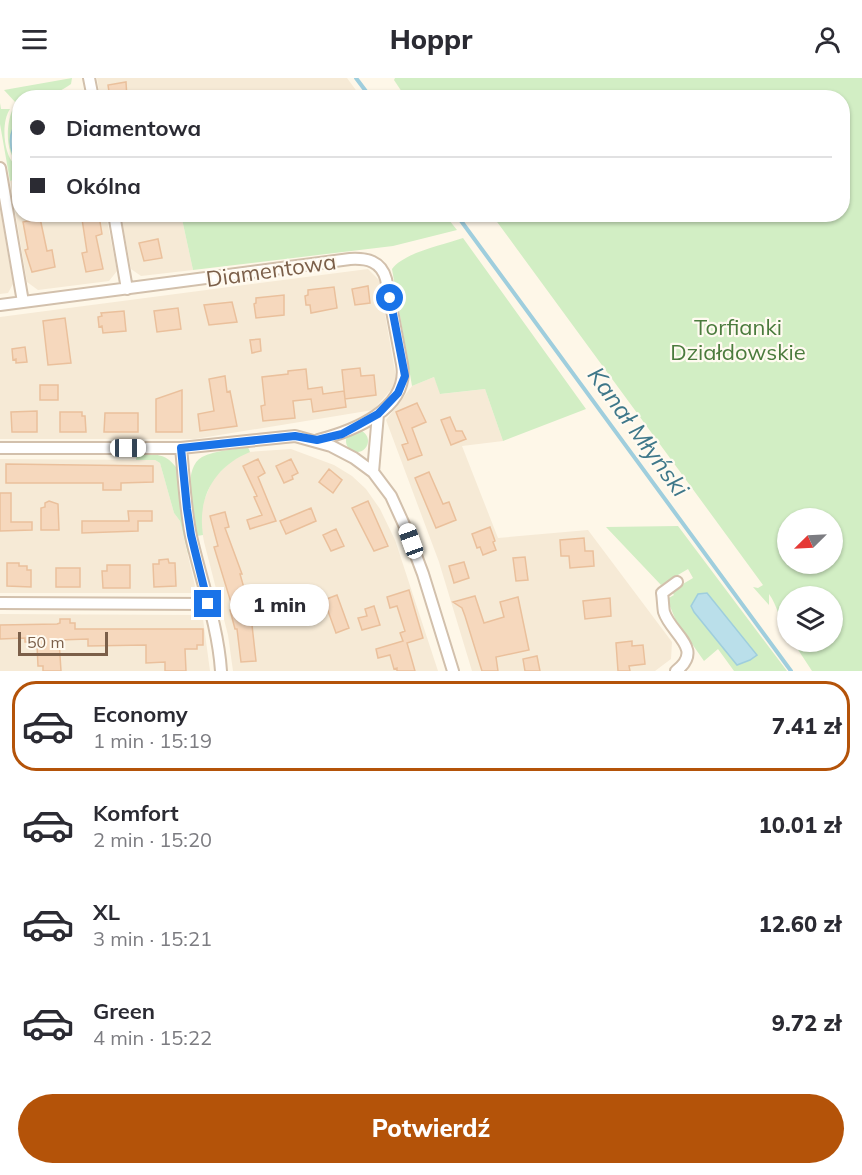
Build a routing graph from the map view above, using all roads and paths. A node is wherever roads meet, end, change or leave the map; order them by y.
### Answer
1 (0, 168) edge
2 (115, 222) edge
3 (127, 289) junction
4 (23, 302) junction
5 (0, 305) edge
6 (378, 414) junction
7 (359, 425) junction
8 (342, 434) junction
9 (376, 437) junction
10 (317, 440) junction
11 (0, 448) edge
12 (181, 448) junction
13 (343, 452) junction
14 (375, 453) junction
15 (354, 458) junction
16 (373, 472) junction
17 (677, 582) dead end
18 (0, 603) edge
19 (208, 604) junction
20 (221, 671) edge
21 (453, 671) edge
22 (676, 671) edge

1 - 4 street
2 - 3 street
3 - 4 street, Diamentowa
3 - 6 street, Diamentowa
4 - 5 street, Diamentowa
6 - 7 street, Diamentowa
6 - 9 street
7 - 8 street, Diamentowa
7 - 9 street
8 - 10 street, Diamentowa
8 - 13 street
9 - 14 street
10 - 12 street
10 - 13 street
11 - 12 street
12 - 19 street
13 - 15 street
14 - 15 street
14 - 16 street
15 - 16 street
16 - 21 street
17 - 22 street
18 - 19 street
19 - 20 street

